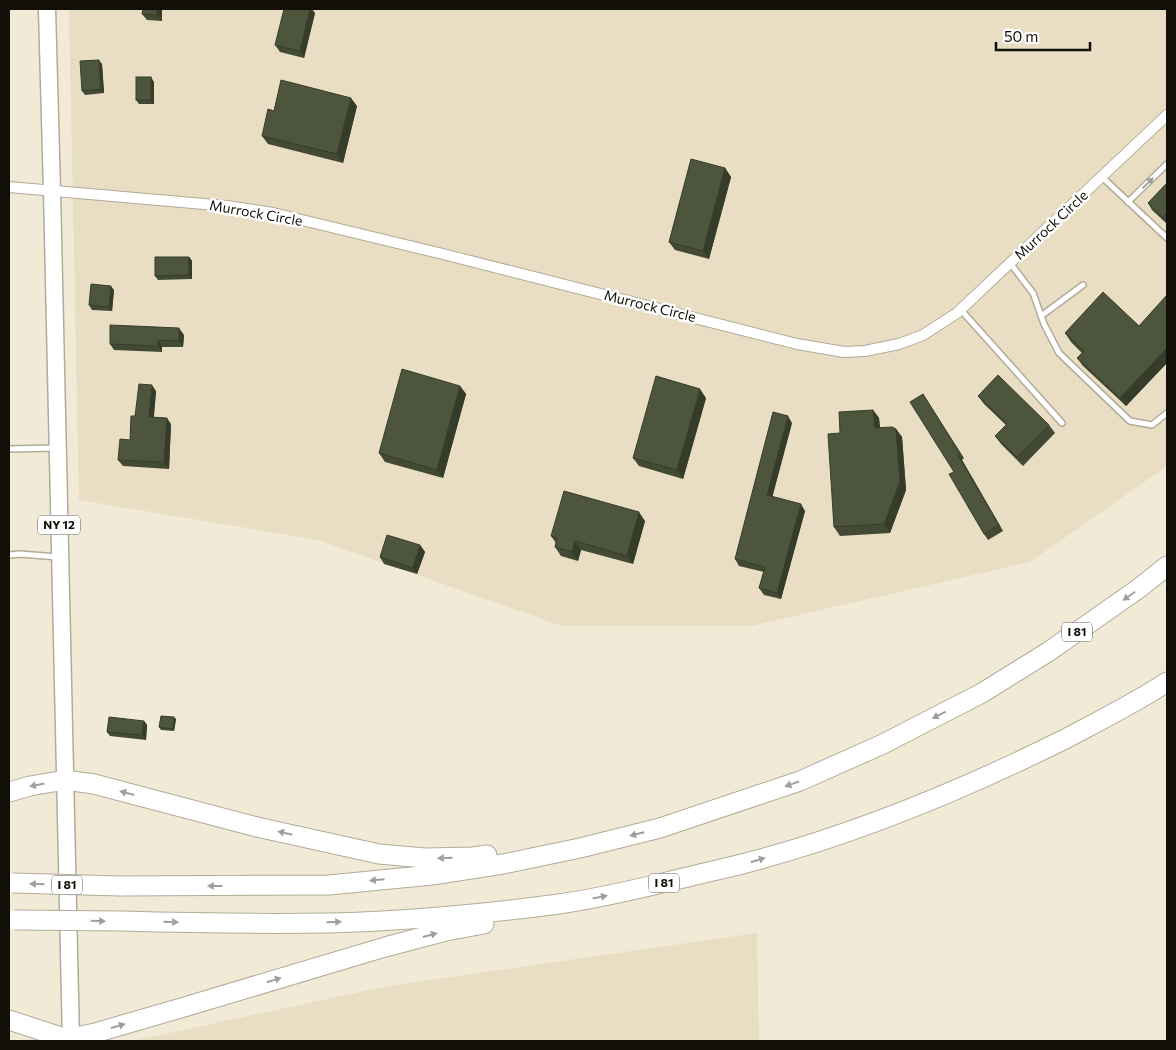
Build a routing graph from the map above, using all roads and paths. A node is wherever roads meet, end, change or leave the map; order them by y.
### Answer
1 (47, 9) edge
2 (1167, 116) edge
3 (1167, 164) edge
4 (1102, 177) junction
5 (9, 187) edge
6 (52, 192) junction
7 (1128, 202) junction
8 (1167, 238) edge
9 (1010, 263) junction
10 (1083, 285) dead end
11 (961, 310) junction
12 (1041, 316) junction
13 (1167, 413) edge
14 (1062, 424) dead end
15 (9, 448) edge
16 (58, 448) junction
17 (9, 555) edge
18 (60, 557) junction
19 (1167, 566) edge
20 (1167, 682) edge
21 (65, 780) junction
22 (9, 792) edge
23 (580, 848) junction
24 (11, 883) edge
25 (562, 904) junction
26 (12, 920) edge
27 (9, 1020) edge
28 (71, 1040) edge

1 - 6 main road, NY 12
2 - 4 street, Murrock Circle
7 -> 3 lane
4 - 7 lane
4 - 9 street, Murrock Circle
5 - 6 street, Murrock Circle
6 - 11 street, Murrock Circle
6 - 16 main road, NY 12
7 - 8 lane
9 - 11 street, Murrock Circle
9 - 12 lane
10 - 12 lane
11 - 14 lane
12 - 13 lane
15 - 16 lane
16 - 18 main road, NY 12
17 - 18 lane
18 - 21 main road, NY 12
19 -> 23 highway, I 81
25 -> 20 highway, I 81
21 -> 22 highway
23 -> 21 highway
21 - 28 main road, NY 12
23 -> 24 highway, I 81, bridge
26 -> 25 highway, I 81, bridge
28 -> 25 highway
27 - 28 highway

